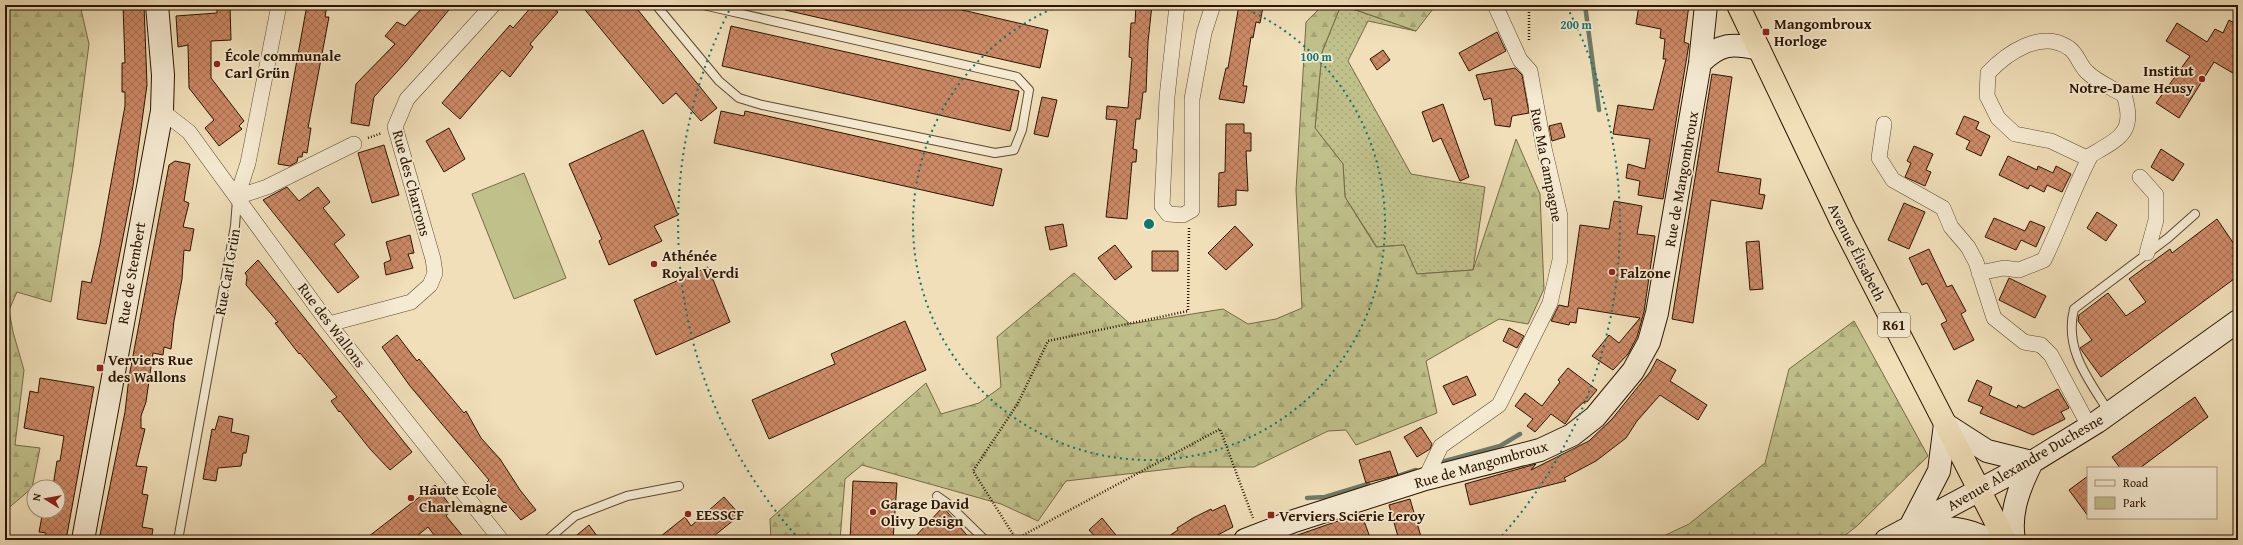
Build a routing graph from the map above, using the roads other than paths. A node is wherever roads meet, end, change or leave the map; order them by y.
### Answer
1 (157, 5) edge
2 (279, 5) edge
3 (493, 5) edge
4 (656, 5) edge
5 (703, 5) edge
6 (1177, 5) edge
7 (1213, 5) edge
8 (1495, 5) edge
9 (1706, 5) edge
10 (1738, 5) edge
11 (1759, 49) junction
12 (1700, 63) junction
13 (1167, 97) junction
14 (1192, 99) junction
15 (162, 111) junction
16 (1884, 124) dead end
17 (354, 144) road end
18 (2089, 159) junction
19 (2140, 177) dead end
20 (237, 197) junction
21 (2195, 214) dead end
22 (2147, 253) junction
23 (1979, 273) junction
24 (2238, 321) edge
25 (329, 324) junction
26 (2099, 421) junction
27 (1945, 424) junction
28 (2032, 462) junction
29 (1425, 479) junction
30 (679, 486) dead end
31 (1979, 490) junction
32 (936, 496) dead end
33 (1910, 527) junction
34 (1252, 537) edge
35 (83, 540) edge
36 (178, 540) edge
37 (501, 540) edge
38 (547, 540) edge
39 (985, 540) edge
40 (1886, 540) edge
41 (1989, 540) edge
42 (2004, 540) edge
43 (2014, 540) edge

1 - 15 street, Rue de Stembert
2 - 20 street, Rue Carl Grün
3 - 25 street, Rue des Charrons
4 - 5 lane
6 - 13 street
7 - 14 street
8 - 29 street, Rue Ma Campagne
9 - 12 street, Rue de Mangombroux
10 - 11 highway, Avenue Élisabeth / R61
11 - 12 street
11 - 27 highway, Avenue Élisabeth / R61
12 - 29 street, Rue de Mangombroux
13 - 14 street
13 - 14 street
15 - 20 street, Rue des Wallons
15 - 35 street, Rue de Stembert
16 - 23 street
17 - 20 street
18 - 18 street
18 - 23 street
19 - 22 street
20 - 25 street, Rue des Wallons
20 - 36 lane, Rue Carl Grün
21 - 22 lane
22 - 26 lane
23 - 26 street
24 - 26 street, Avenue Alexandre Duchesne
25 - 37 street, Rue des Wallons
26 - 28 street, Avenue Alexandre Duchesne
27 - 28 street
27 - 31 highway, Avenue Élisabeth / R61
27 - 33 street
28 - 31 street, Avenue Alexandre Duchesne
28 - 43 street
29 - 34 street, Rue de Mangombroux
30 - 38 lane
31 - 33 street, Avenue Alexandre Duchesne
31 - 42 highway, Avenue Élisabeth / R61
32 - 39 lane
33 - 40 street, Avenue Alexandre Duchesne
33 - 41 street

